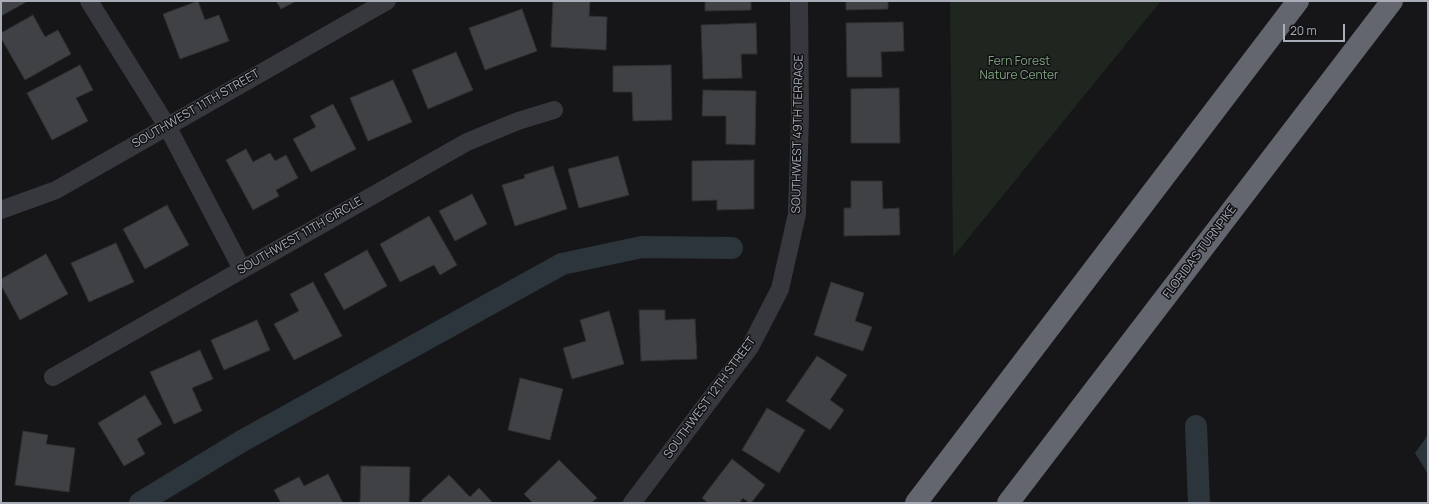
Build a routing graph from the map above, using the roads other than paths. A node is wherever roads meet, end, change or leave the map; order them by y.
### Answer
1 (89, 1) edge
2 (387, 1) edge
3 (798, 1) edge
4 (1298, 1) edge
5 (1392, 1) edge
6 (361, 8) edge
7 (554, 110) dead end
8 (167, 126) junction
9 (1, 210) edge
10 (242, 269) junction
11 (780, 289) joint
12 (53, 377) dead end
13 (632, 503) edge
14 (916, 503) edge
15 (1008, 503) edge

1 - 8 street
2 - 6 street, SOUTHWEST 11TH STREET
3 - 11 street, SOUTHWEST 49TH TERRACE
4 - 14 highway
5 - 15 highway, FLORIDA'S TURNPIKE
6 - 8 street, SOUTHWEST 11TH STREET
7 - 10 street, SOUTHWEST 11TH CIRCLE
8 - 9 street, SOUTHWEST 11TH STREET
8 - 10 street
10 - 12 street, SOUTHWEST 11TH CIRCLE
11 - 13 street, SOUTHWEST 12TH STREET

